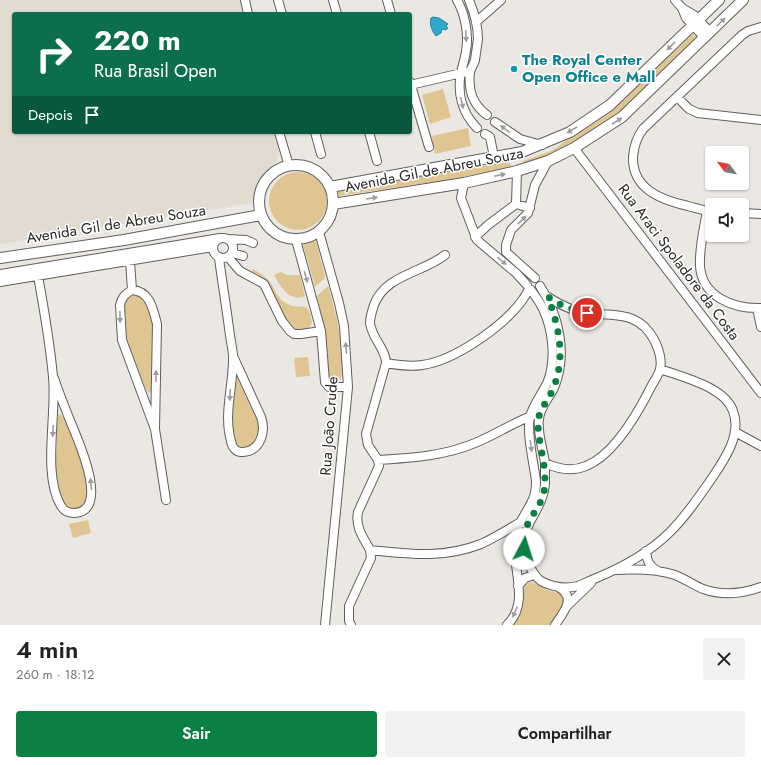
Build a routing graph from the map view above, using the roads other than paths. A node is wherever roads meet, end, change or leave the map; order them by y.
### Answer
1 (245, 0) edge
2 (278, 0) edge
3 (333, 0) edge
4 (387, 0) edge
5 (457, 0) edge
6 (469, 0) edge
7 (501, 0) edge
8 (675, 0) edge
9 (719, 0) edge
10 (743, 0) edge
11 (248, 12) edge
12 (281, 12) edge
13 (336, 12) edge
14 (390, 12) edge
15 (476, 22) junction
16 (696, 23) junction
17 (761, 27) edge
18 (708, 35) junction
19 (470, 71) junction
20 (461, 73) junction
21 (412, 84) edge
22 (412, 91) edge
23 (677, 97) junction
24 (487, 115) dead end
25 (761, 120) edge
26 (495, 122) dead end
27 (477, 128) dead end
28 (280, 134) edge
29 (316, 134) edge
30 (370, 134) edge
31 (485, 134) dead end
32 (542, 145) junction
33 (429, 147) dead end
34 (574, 148) junction
35 (321, 154) dead end
36 (494, 157) junction
37 (548, 161) junction
38 (377, 162) dead end
39 (288, 166) junction
40 (517, 171) junction
41 (464, 182) junction
42 (330, 188) junction
43 (333, 204) junction
44 (516, 204) junction
45 (530, 208) junction
46 (705, 210) edge
47 (749, 213) edge
48 (761, 214) edge
49 (261, 215) junction
50 (319, 232) junction
51 (705, 232) edge
52 (475, 238) junction
53 (224, 239) junction
54 (296, 240) junction
55 (253, 243) dead end
56 (213, 247) junction
57 (230, 255) junction
58 (445, 255) dead end
59 (243, 256) dead end
60 (0, 258) edge
61 (219, 258) junction
62 (130, 261) junction
63 (0, 274) edge
64 (38, 276) junction
65 (534, 278) junction
66 (0, 282) edge
67 (540, 286) junction
68 (529, 288) junction
69 (132, 290) junction
70 (548, 297) junction
71 (759, 308) edge
72 (761, 327) edge
73 (321, 330) junction
74 (386, 363) junction
75 (660, 369) junction
76 (236, 372) junction
77 (54, 378) junction
78 (348, 387) junction
79 (156, 393) junction
80 (761, 393) edge
81 (142, 394) junction
82 (66, 412) junction
83 (540, 414) junction
84 (53, 415) junction
85 (530, 417) junction
86 (155, 429) junction
87 (735, 432) junction
88 (761, 446) edge
89 (378, 460) junction
90 (545, 463) junction
91 (166, 500) dead end
92 (529, 523) junction
93 (519, 524) junction
94 (370, 550) junction
95 (646, 551) junction
96 (616, 570) junction
97 (661, 572) junction
98 (534, 575) junction
99 (594, 579) junction
100 (518, 586) junction
101 (558, 587) junction
102 (761, 587) edge
103 (567, 606) junction
104 (325, 625) edge
105 (351, 625) edge
106 (506, 625) edge
107 (555, 625) edge

1 - 11 street
2 - 12 street
3 - 13 street
4 - 14 street
5 -> 20 street
6 - 15 street
7 - 15 street
8 - 16 street
9 - 16 street, Avenida Gil de Abreu Souza
18 -> 10 street, Avenida Gil de Abreu Souza
15 - 19 street
16 - 18 street
16 -> 32 street, Avenida Gil de Abreu Souza
17 - 23 street
34 -> 18 street, Avenida Gil de Abreu Souza
19 - 20 street
19 - 24 street
20 - 21 street
20 -> 27 street
22 - 33 street
23 - 25 street
23 - 46 street
32 -> 26 street
28 - 39 street
29 - 35 street
30 - 38 street
31 - 36 street
32 - 36 street, Avenida Gil de Abreu Souza
32 - 40 street
34 - 37 street, Avenida Gil de Abreu Souza
34 - 80 street, Rua Araci Spoladore da Costa
36 - 42 street, Avenida Gil de Abreu Souza
37 - 40 street, Avenida Gil de Abreu Souza
37 - 45 street
39 - 42 street
39 - 49 street
41 -> 40 street, Avenida Gil de Abreu Souza
40 - 44 street
43 -> 41 street, Avenida Gil de Abreu Souza
41 - 52 street
42 - 43 street
43 - 50 street
44 - 45 street
44 - 52 street
65 -> 45 street
47 - 48 street
49 - 54 street
49 - 60 street, Avenida Gil de Abreu Souza
50 - 54 street
78 -> 50 street, Rua João Crude
51 - 71 street
52 -> 68 street
53 - 55 street
53 - 56 street
53 - 57 street
53 - 63 street
54 -> 73 street
56 - 61 street
56 - 62 street
57 - 59 street
57 - 61 street
57 - 73 street
58 - 74 street
61 - 76 street
62 - 64 street
62 - 69 street
64 - 66 street
64 - 77 street
65 - 67 street
65 - 68 street
67 - 68 street
67 - 70 street
68 - 70 street
68 - 74 street
68 - 85 street
79 -> 69 street
69 -> 81 street
70 - 75 street
70 - 83 street
71 - 72 street
73 - 78 street
74 - 89 street
75 - 87 street
75 - 90 street
76 -> 76 street
77 - 82 street
77 - 84 street
78 - 104 street, Rua João Crude
79 - 81 street
79 - 86 street
81 - 86 street
82 - 84 street
84 -> 82 street
83 - 85 street
83 - 90 street
85 - 89 street
85 -> 93 street
86 - 91 street
87 - 88 street
87 - 95 street
89 - 94 street
90 - 92 street
92 - 93 street
92 - 98 street
93 - 94 street
93 - 100 street
94 - 105 street
95 - 96 street
95 - 97 street
96 - 97 street
96 - 99 street
97 - 102 street
98 - 100 street
98 - 101 street
99 - 101 street
99 - 103 street
100 -> 106 street
101 - 103 street
103 - 107 street

